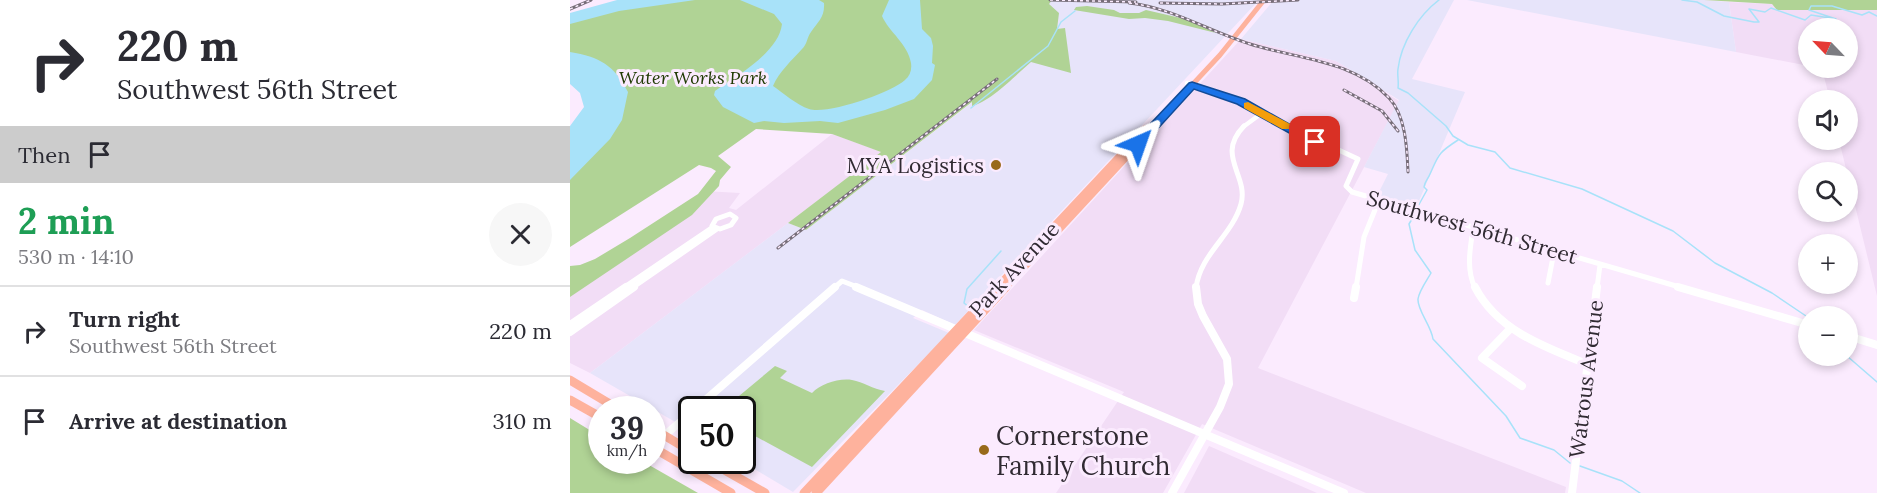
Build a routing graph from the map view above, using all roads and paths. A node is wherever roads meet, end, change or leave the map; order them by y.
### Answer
1 (1264, 0) edge
2 (1190, 84) junction
3 (1262, 113) junction
4 (1379, 200) junction
5 (1473, 229) junction
6 (1554, 252) junction
7 (1600, 265) junction
8 (1548, 283) dead end
9 (1354, 298) dead end
10 (1798, 322) edge
11 (570, 325) edge
12 (1510, 329) junction
13 (570, 332) edge
14 (960, 332) junction
15 (1858, 339) edge
16 (1877, 345) edge
17 (1587, 364) junction
18 (570, 380) edge
19 (1522, 386) dead end
20 (597, 396) edge
21 (710, 396) edge
22 (570, 400) edge
23 (588, 410) edge
24 (678, 424) edge
25 (1204, 434) junction
26 (666, 435) edge
27 (666, 454) edge
28 (732, 474) edge
29 (731, 493) edge
30 (765, 493) edge
31 (804, 493) edge
32 (816, 493) edge
33 (1172, 493) edge
34 (1344, 493) edge
35 (1572, 493) edge

1 - 2 main road, Park Avenue
2 - 3 street, Southwest 56th Street
2 - 14 main road, Park Avenue
3 - 4 street, Southwest 56th Street
3 - 25 street
4 - 5 street, Southwest 56th Street
4 - 9 street
5 - 6 street, Southwest 56th Street
5 - 12 street
6 - 7 street, Southwest 56th Street
6 - 8 street
7 - 10 street, Southwest 56th Street
7 - 17 street, Watrous Avenue
11 - 13 street
12 - 17 street
12 - 19 street
14 - 21 street
14 - 25 street
14 - 31 main road, Park Avenue
14 - 32 main road, Park Avenue
15 - 16 street
17 - 35 street, Watrous Avenue
18 - 20 main road
22 - 23 main road
24 - 26 street
25 - 33 street
25 - 34 street
27 - 29 main road
28 - 30 main road

